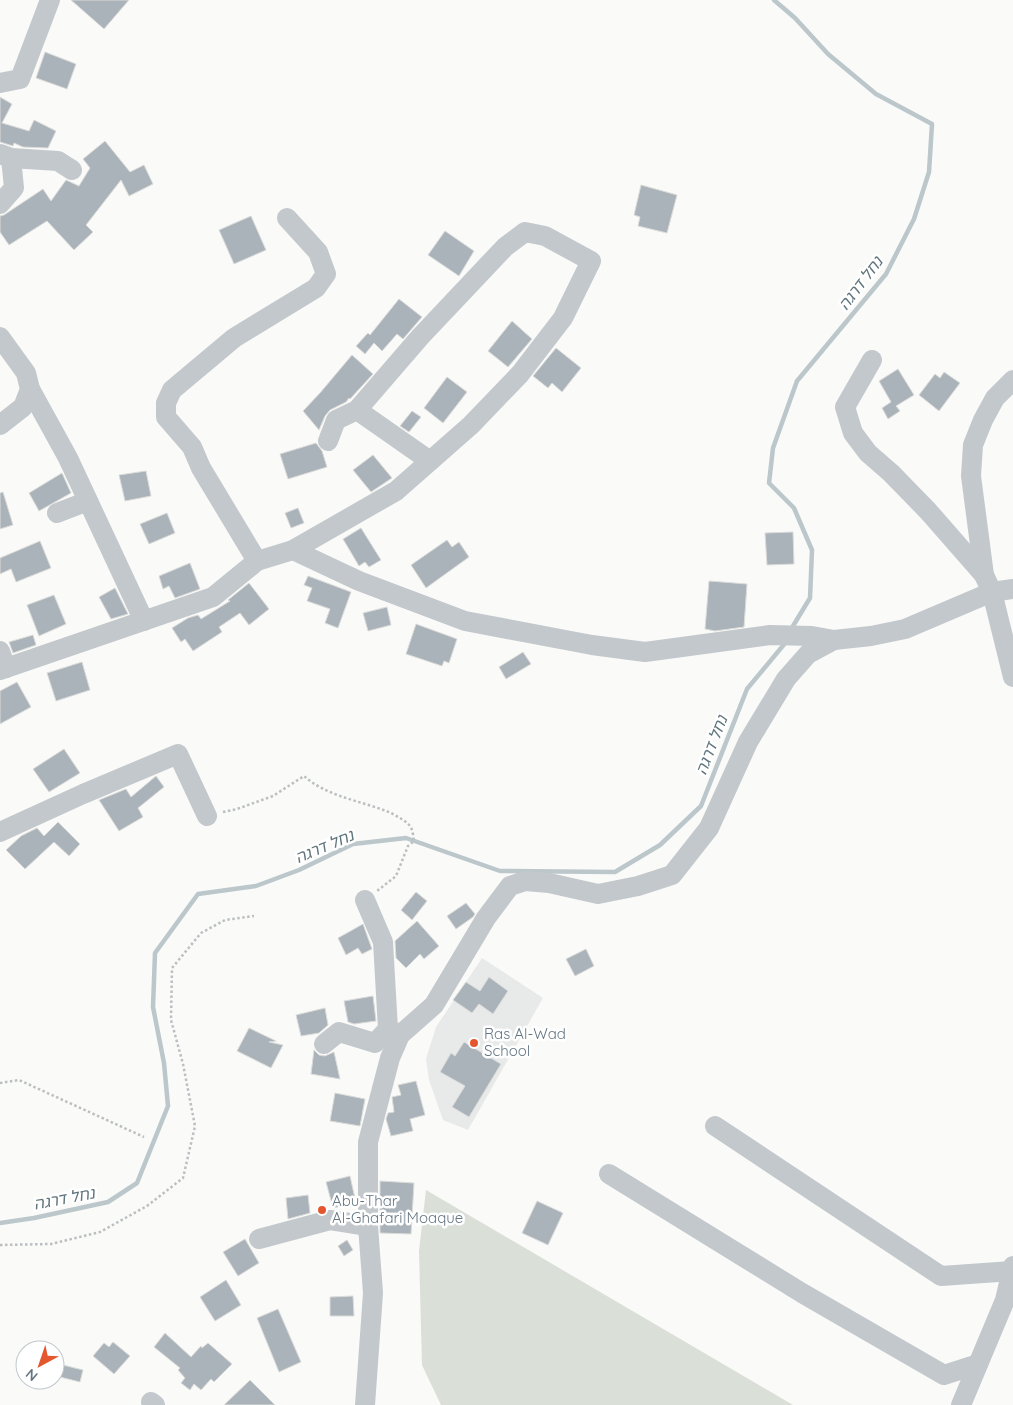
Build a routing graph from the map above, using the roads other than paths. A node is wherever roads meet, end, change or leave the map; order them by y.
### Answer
1 (50, 0) edge
2 (0, 83) edge
3 (5, 156) edge
4 (72, 170) dead end
5 (0, 204) edge
6 (287, 218) dead end
7 (0, 337) edge
8 (872, 360) dead end
9 (1013, 380) edge
10 (30, 389) junction
11 (357, 410) junction
12 (0, 425) edge
13 (328, 441) dead end
14 (430, 461) junction
15 (88, 502) junction
16 (57, 513) dead end
17 (292, 550) junction
18 (257, 561) junction
19 (988, 583) junction
20 (1013, 589) edge
21 (144, 621) junction
22 (834, 640) junction
23 (2, 663) edge
24 (1013, 677) edge
25 (206, 816) road end
26 (0, 832) edge
27 (365, 900) road end
28 (394, 1032) junction
29 (324, 1044) dead end
30 (715, 1126) dead end
31 (609, 1174) dead end
32 (368, 1226) junction
33 (259, 1239) dead end
34 (1012, 1268) edge
35 (978, 1364) junction
36 (365, 1405) edge
37 (961, 1405) edge

1 - 2 street
3 - 4 street
3 - 5 street
6 - 18 street
7 - 10 street
8 - 19 street
9 - 19 street
10 - 12 street
10 - 15 street
11 - 13 street
11 - 14 street
11 - 14 street
14 - 17 street
15 - 16 street
15 - 21 street
17 - 18 street
17 - 22 street
18 - 21 street
19 - 20 street
19 - 22 street
19 - 24 street
21 - 23 street
22 - 28 street
25 - 26 street
27 - 28 street
28 - 29 street
28 - 32 street
30 - 34 street
31 - 35 street
32 - 33 street
32 - 36 street
34 - 35 street
35 - 37 street

